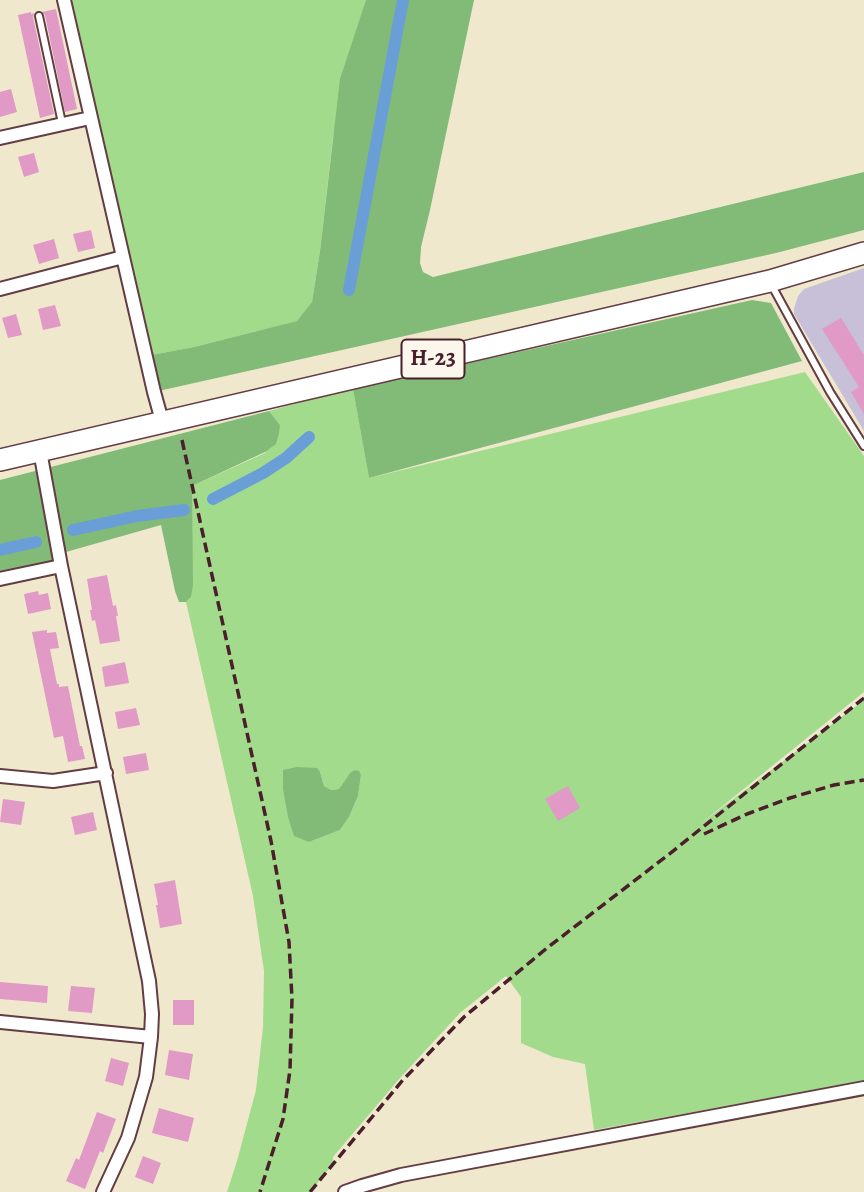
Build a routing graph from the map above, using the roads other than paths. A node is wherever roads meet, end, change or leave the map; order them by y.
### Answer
1 (64, 0) edge
2 (39, 16) dead end
3 (90, 118) junction
4 (62, 124) junction
5 (0, 138) edge
6 (864, 253) edge
7 (123, 257) junction
8 (770, 281) junction
9 (0, 289) edge
10 (162, 421) junction
11 (864, 446) edge
12 (40, 451) junction
13 (0, 460) edge
14 (61, 566) junction
15 (0, 579) edge
16 (106, 773) junction
17 (0, 776) edge
18 (0, 1022) edge
19 (151, 1037) junction
20 (864, 1088) edge
21 (103, 1192) edge
22 (345, 1192) edge

1 - 3 street
2 - 4 lane
3 - 4 street
3 - 7 street
4 - 5 street
6 - 8 main road, Н-23
7 - 9 street
7 - 10 street
8 - 10 main road, Н-23
8 - 11 lane
10 - 12 main road, Н-23
12 - 13 main road, Н-23
12 - 14 street
14 - 15 street
14 - 16 street
16 - 17 street
16 - 19 street
18 - 19 street
19 - 21 street
20 - 22 street

